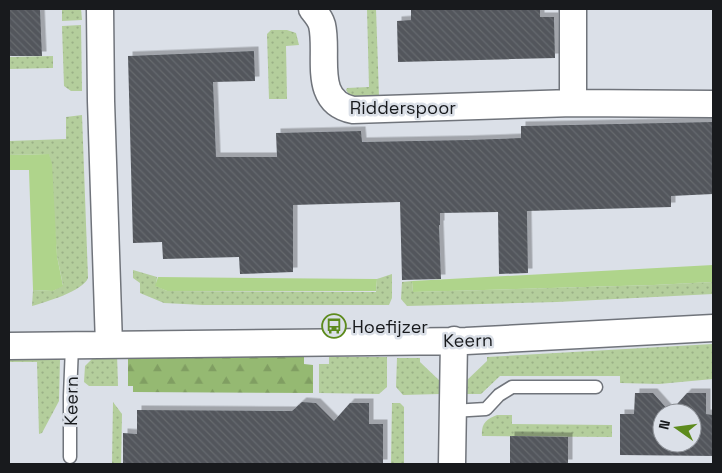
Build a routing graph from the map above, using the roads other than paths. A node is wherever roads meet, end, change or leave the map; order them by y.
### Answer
1 (100, 9) edge
2 (312, 9) edge
3 (573, 9) edge
4 (573, 103) junction
5 (713, 104) edge
6 (713, 328) edge
7 (454, 340) junction
8 (109, 345) junction
9 (9, 346) edge
10 (72, 346) junction
11 (596, 387) dead end
12 (452, 410) junction
13 (70, 457) dead end
14 (452, 464) edge

1 - 8 street
2 - 4 street, Ridderspoor
3 - 4 street
4 - 5 street, Ridderspoor
6 - 7 street, Keern
7 - 8 street, Keern
7 - 12 street
8 - 10 street, Keern
9 - 10 street, Keern
10 - 13 lane, Keern
11 - 12 lane
12 - 14 street

